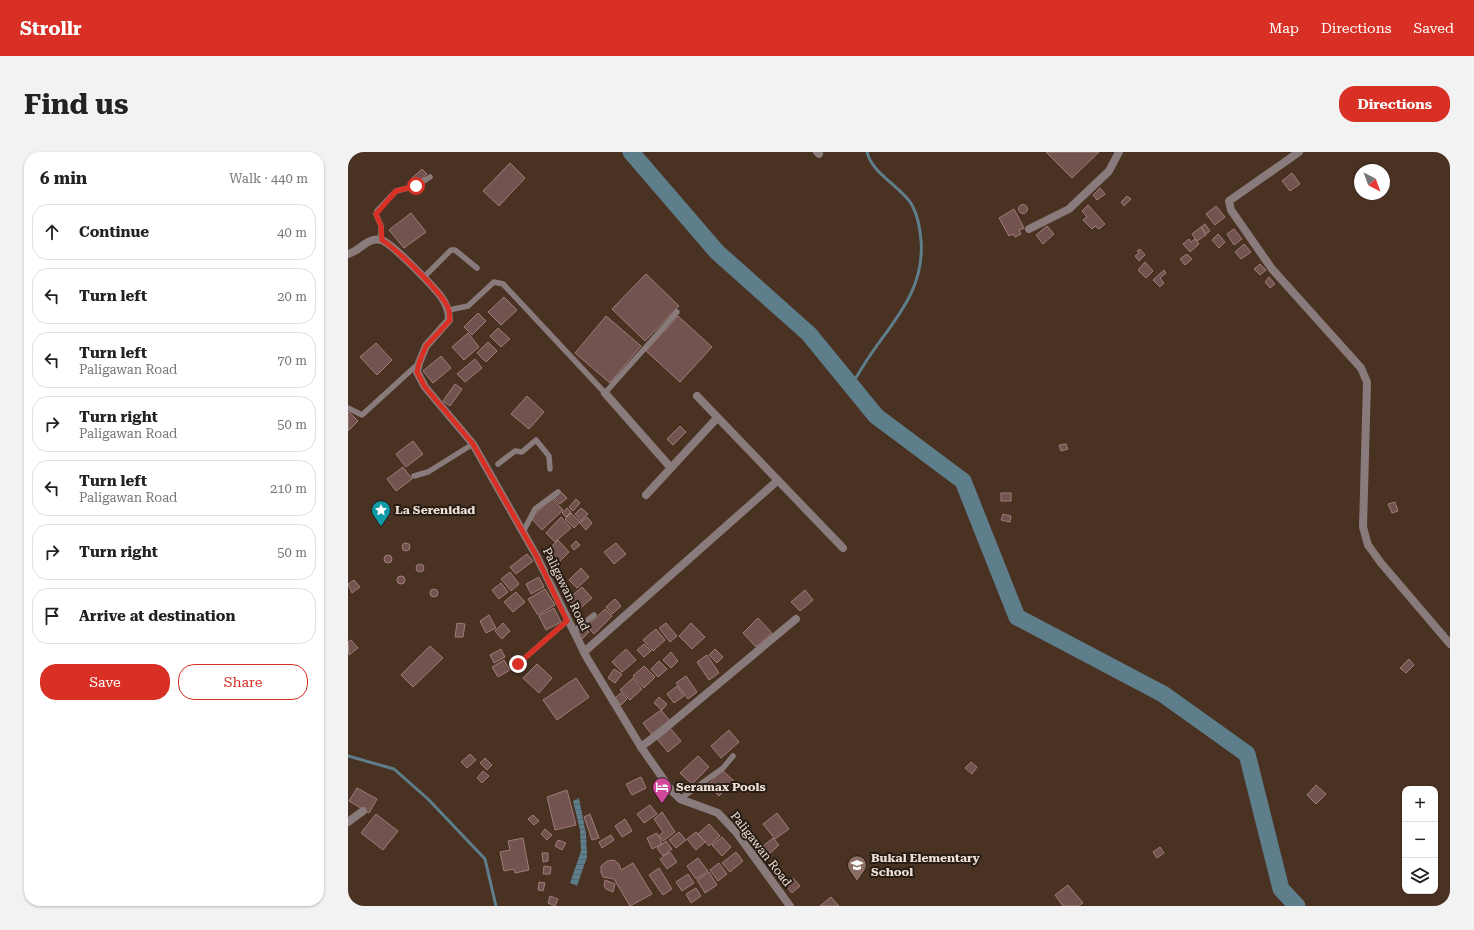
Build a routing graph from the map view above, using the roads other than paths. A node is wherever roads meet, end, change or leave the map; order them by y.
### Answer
1 (352, 152) edge
2 (1119, 152) edge
3 (1299, 152) edge
4 (348, 156) edge
5 (430, 177) dead end
6 (1029, 229) dead end
7 (382, 240) junction
8 (348, 254) edge
9 (477, 268) dead end
10 (423, 278) junction
11 (449, 310) junction
12 (677, 312) dead end
13 (419, 363) junction
14 (605, 393) junction
15 (697, 396) dead end
16 (348, 408) edge
17 (717, 418) junction
18 (473, 444) junction
19 (494, 468) junction
20 (671, 468) junction
21 (550, 469) dead end
22 (414, 476) dead end
23 (777, 481) junction
24 (558, 492) dead end
25 (646, 495) dead end
26 (523, 532) junction
27 (842, 548) dead end
28 (594, 615) dead end
29 (796, 619) dead end
30 (567, 621) junction
31 (573, 632) junction
32 (1450, 644) edge
33 (584, 652) junction
34 (518, 664) dead end
35 (641, 747) junction
36 (733, 756) dead end
37 (680, 799) junction
38 (363, 811) dead end
39 (348, 822) edge
40 (790, 906) edge

1 - 4 street
2 - 6 street
3 - 32 street
5 - 7 lane
7 - 8 street
7 - 10 street
9 - 10 lane
10 - 11 street
11 - 13 street
11 - 14 lane
12 - 14 lane
13 - 16 lane
13 - 18 street, Paligawan Road
14 - 20 street
15 - 17 street
17 - 20 street
17 - 23 street
18 - 19 street, Paligawan Road
18 - 22 lane
19 - 21 lane
19 - 26 street, Paligawan Road
20 - 25 street
23 - 27 street
23 - 33 street
24 - 26 lane
26 - 30 street, Paligawan Road
28 - 31 lane
29 - 35 street
30 - 31 street, Paligawan Road
30 - 34 lane
31 - 33 street, Paligawan Road
33 - 35 street, Paligawan Road
35 - 37 street, Paligawan Road
36 - 37 lane
37 - 40 street, Paligawan Road
38 - 39 street

